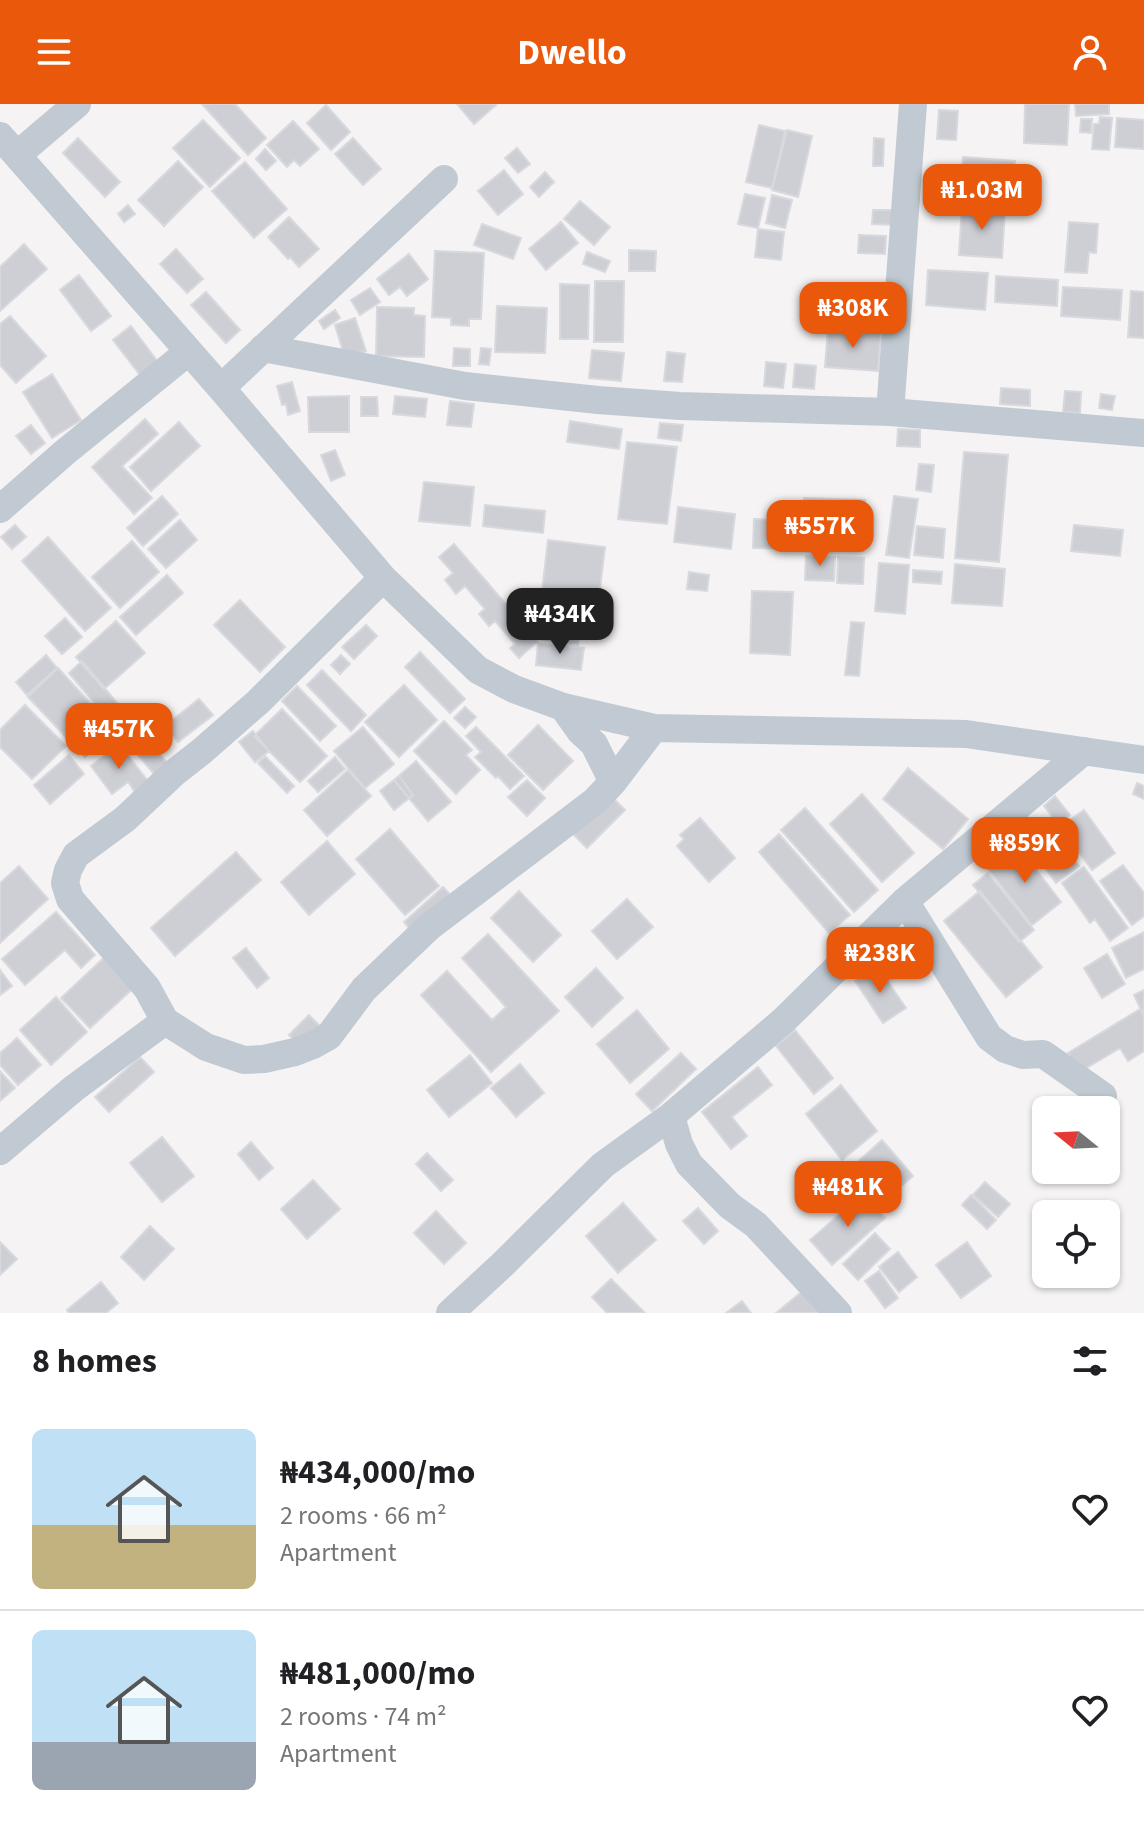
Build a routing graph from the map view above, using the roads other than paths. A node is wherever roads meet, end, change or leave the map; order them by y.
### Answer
1 (77, 104) edge
2 (913, 104) edge
3 (8, 145) edge
4 (444, 179) dead end
5 (263, 348) junction
6 (188, 352) junction
7 (221, 388) junction
8 (890, 412) junction
9 (1144, 433) edge
10 (0, 509) edge
11 (383, 578) junction
12 (563, 707) junction
13 (654, 728) junction
14 (1084, 751) junction
15 (1144, 760) edge
16 (613, 782) junction
17 (905, 901) junction
18 (165, 1021) junction
19 (1103, 1096) dead end
20 (671, 1116) junction
21 (0, 1151) edge
22 (450, 1313) edge
23 (838, 1313) edge

1 - 3 street
2 - 8 street
3 - 6 street
4 - 5 street
5 - 7 street
5 - 8 street
6 - 7 street
6 - 10 street
7 - 11 street
8 - 9 street
11 - 12 street
11 - 18 street
12 - 13 street
12 - 16 street
13 - 14 street
13 - 16 street
14 - 15 street
14 - 17 street
16 - 18 street
17 - 19 street
17 - 20 street
18 - 21 street
20 - 22 street
20 - 23 street

